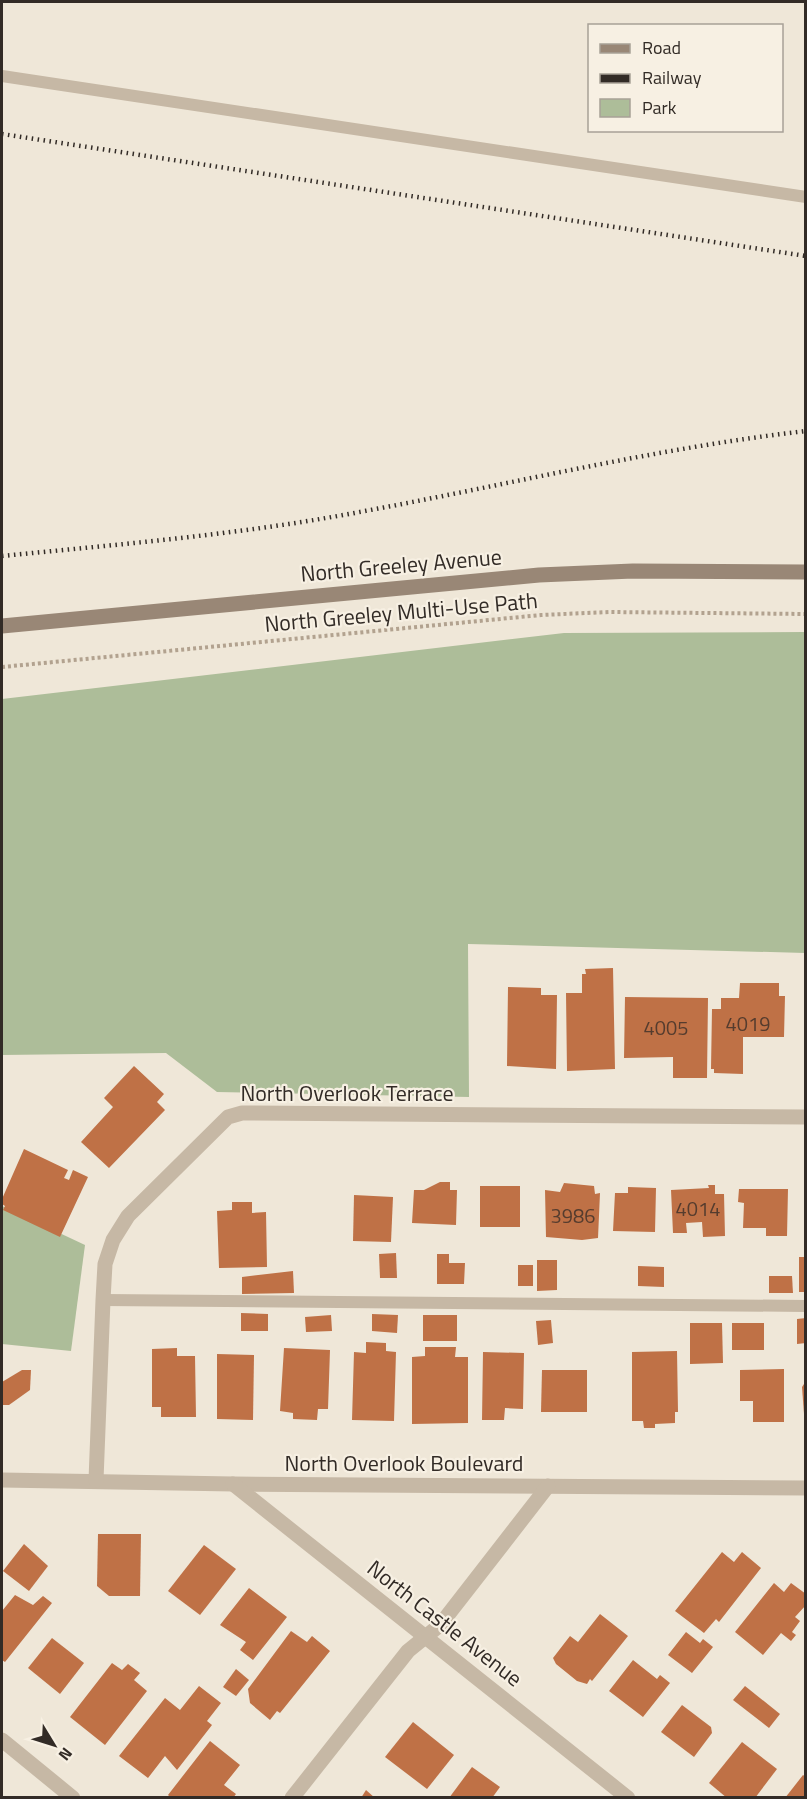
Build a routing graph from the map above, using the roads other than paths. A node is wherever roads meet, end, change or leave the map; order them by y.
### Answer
1 (2, 76) edge
2 (806, 197) edge
3 (806, 572) edge
4 (2, 626) edge
5 (806, 1117) edge
6 (103, 1300) junction
7 (806, 1306) edge
8 (2, 1480) edge
9 (96, 1480) junction
10 (233, 1484) junction
11 (548, 1486) junction
12 (806, 1488) edge
13 (426, 1637) junction
14 (2, 1740) edge
15 (73, 1797) edge
16 (292, 1797) edge
17 (628, 1797) edge

1 - 2 lane
3 - 4 main road, North Greeley Avenue
5 - 6 street, North Overlook Terrace
6 - 7 lane
6 - 9 street, North Overlook Terrace
8 - 9 street, North Overlook Boulevard
9 - 10 street, North Overlook Boulevard
10 - 11 street, North Overlook Boulevard
10 - 13 street, North Castle Avenue
11 - 12 street, North Overlook Boulevard
11 - 13 street
13 - 16 street
13 - 17 street, North Castle Avenue
14 - 15 street

